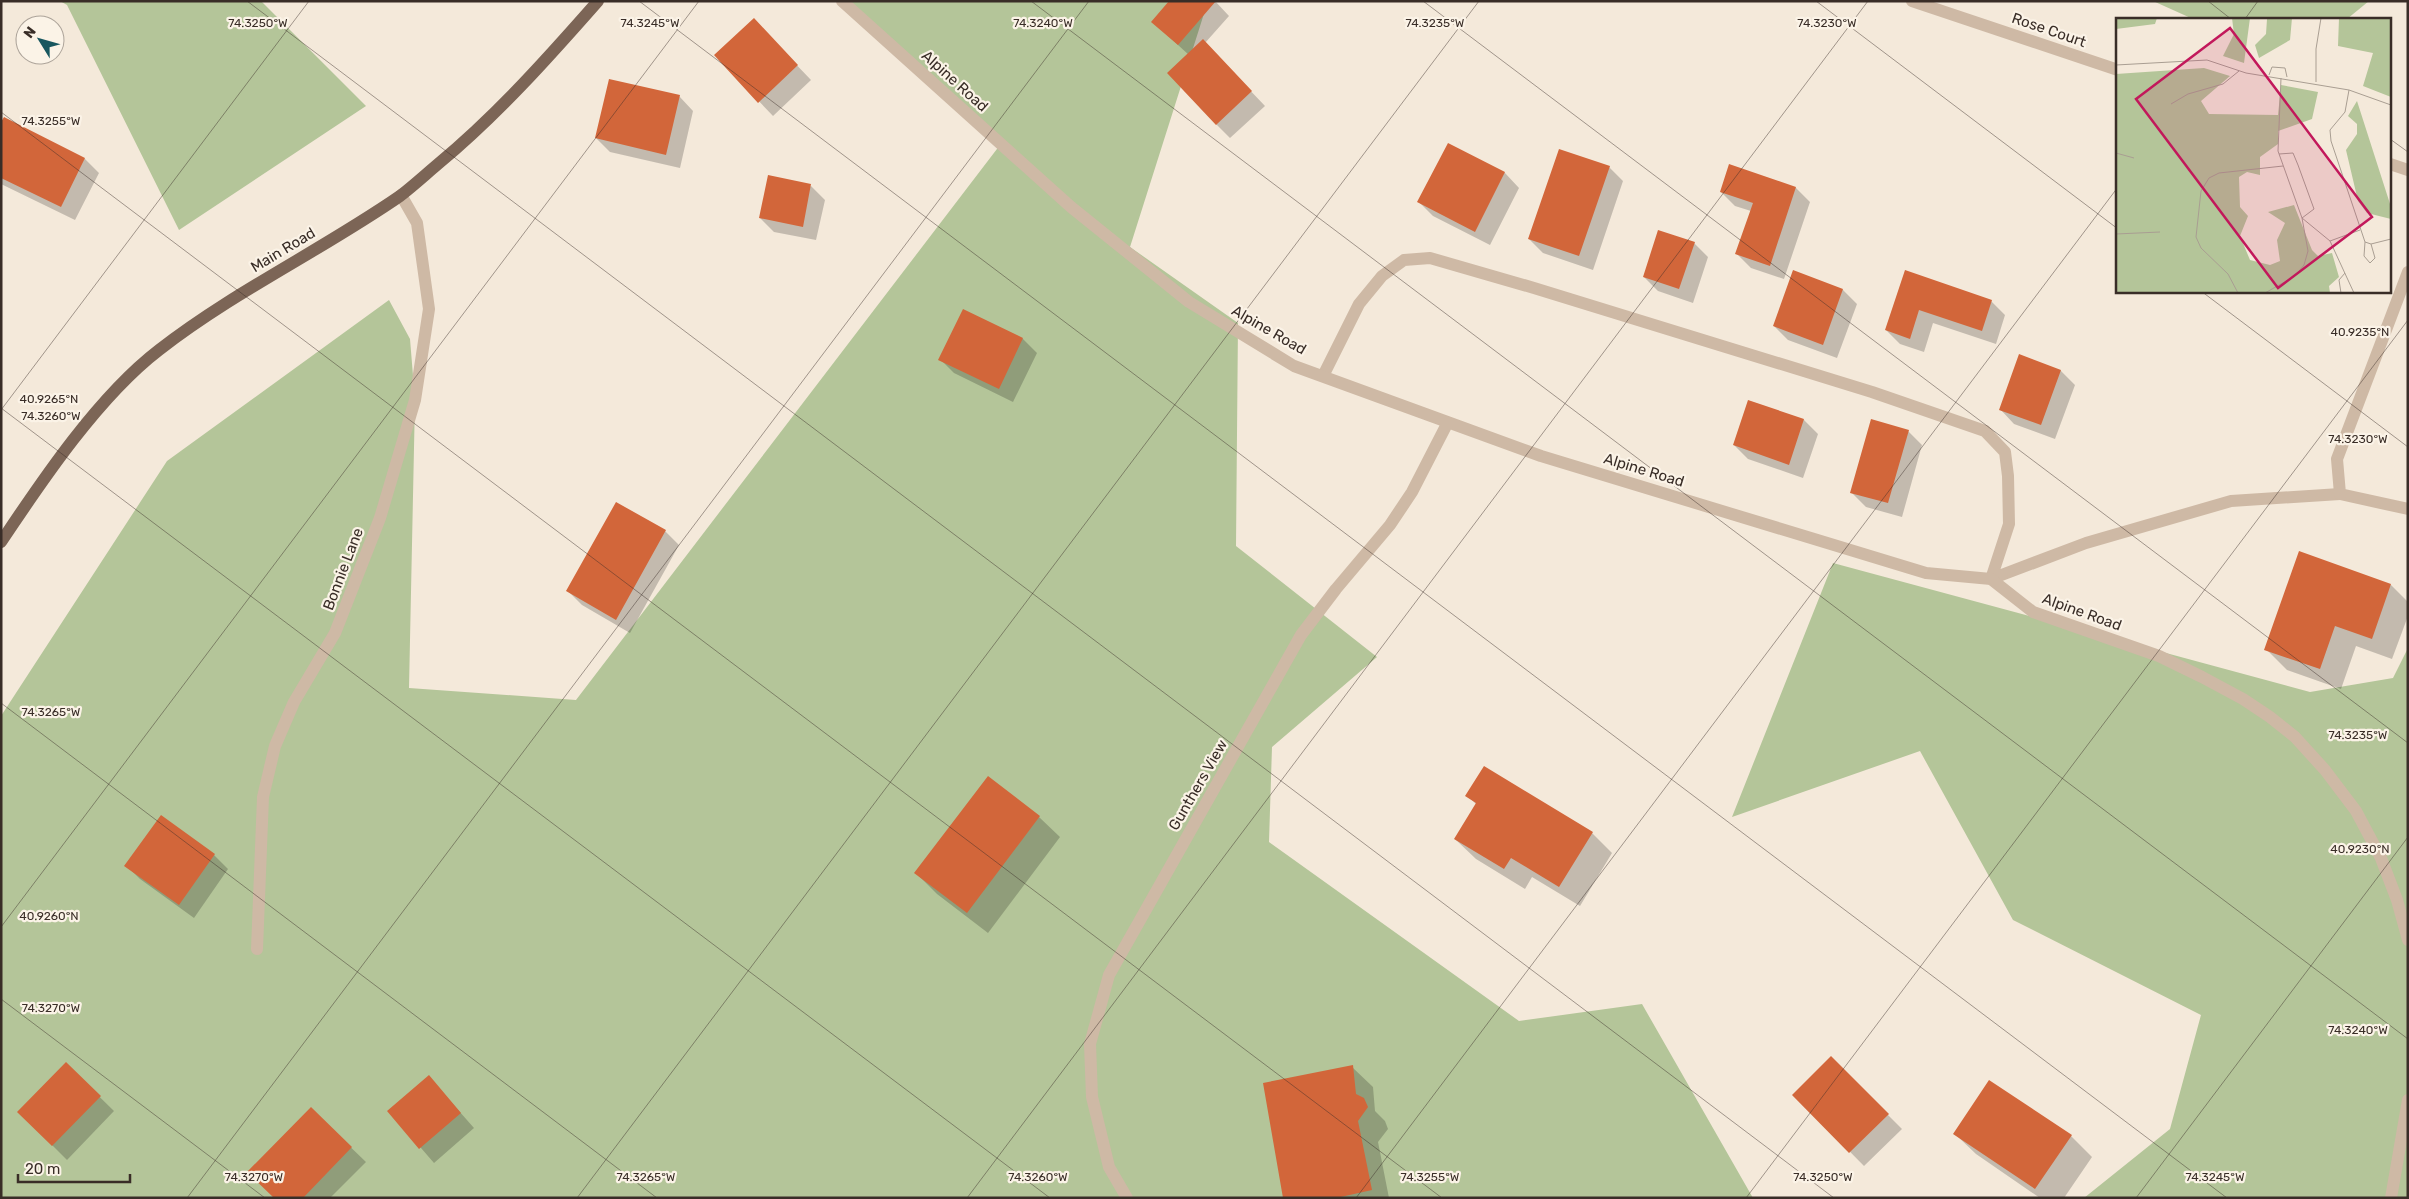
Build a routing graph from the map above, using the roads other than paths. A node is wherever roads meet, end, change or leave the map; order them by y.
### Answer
1 (598, 1) edge
2 (842, 1) edge
3 (1912, 1) edge
4 (2116, 69) edge
5 (2392, 165) edge
6 (2408, 170) edge
7 (401, 195) junction
8 (2408, 272) edge
9 (1323, 376) junction
10 (1448, 422) junction
11 (2340, 494) junction
12 (2408, 509) edge
13 (1, 542) edge
14 (1991, 580) junction
15 (2408, 940) edge
16 (257, 950) dead end
17 (2408, 1100) edge
18 (1127, 1198) edge
19 (2391, 1198) edge

1 - 7 main road, Main Road
2 - 9 street, Alpine Road
3 - 4 street, Rose Court
5 - 6 street
7 - 13 main road, Main Road
7 - 16 street, Bonnie Lane
8 - 11 street
9 - 10 street, Alpine Road
9 - 14 street
10 - 14 street, Alpine Road
10 - 18 street, Gunthers View
11 - 12 street
11 - 14 street
14 - 15 street, Alpine Road
17 - 19 street

